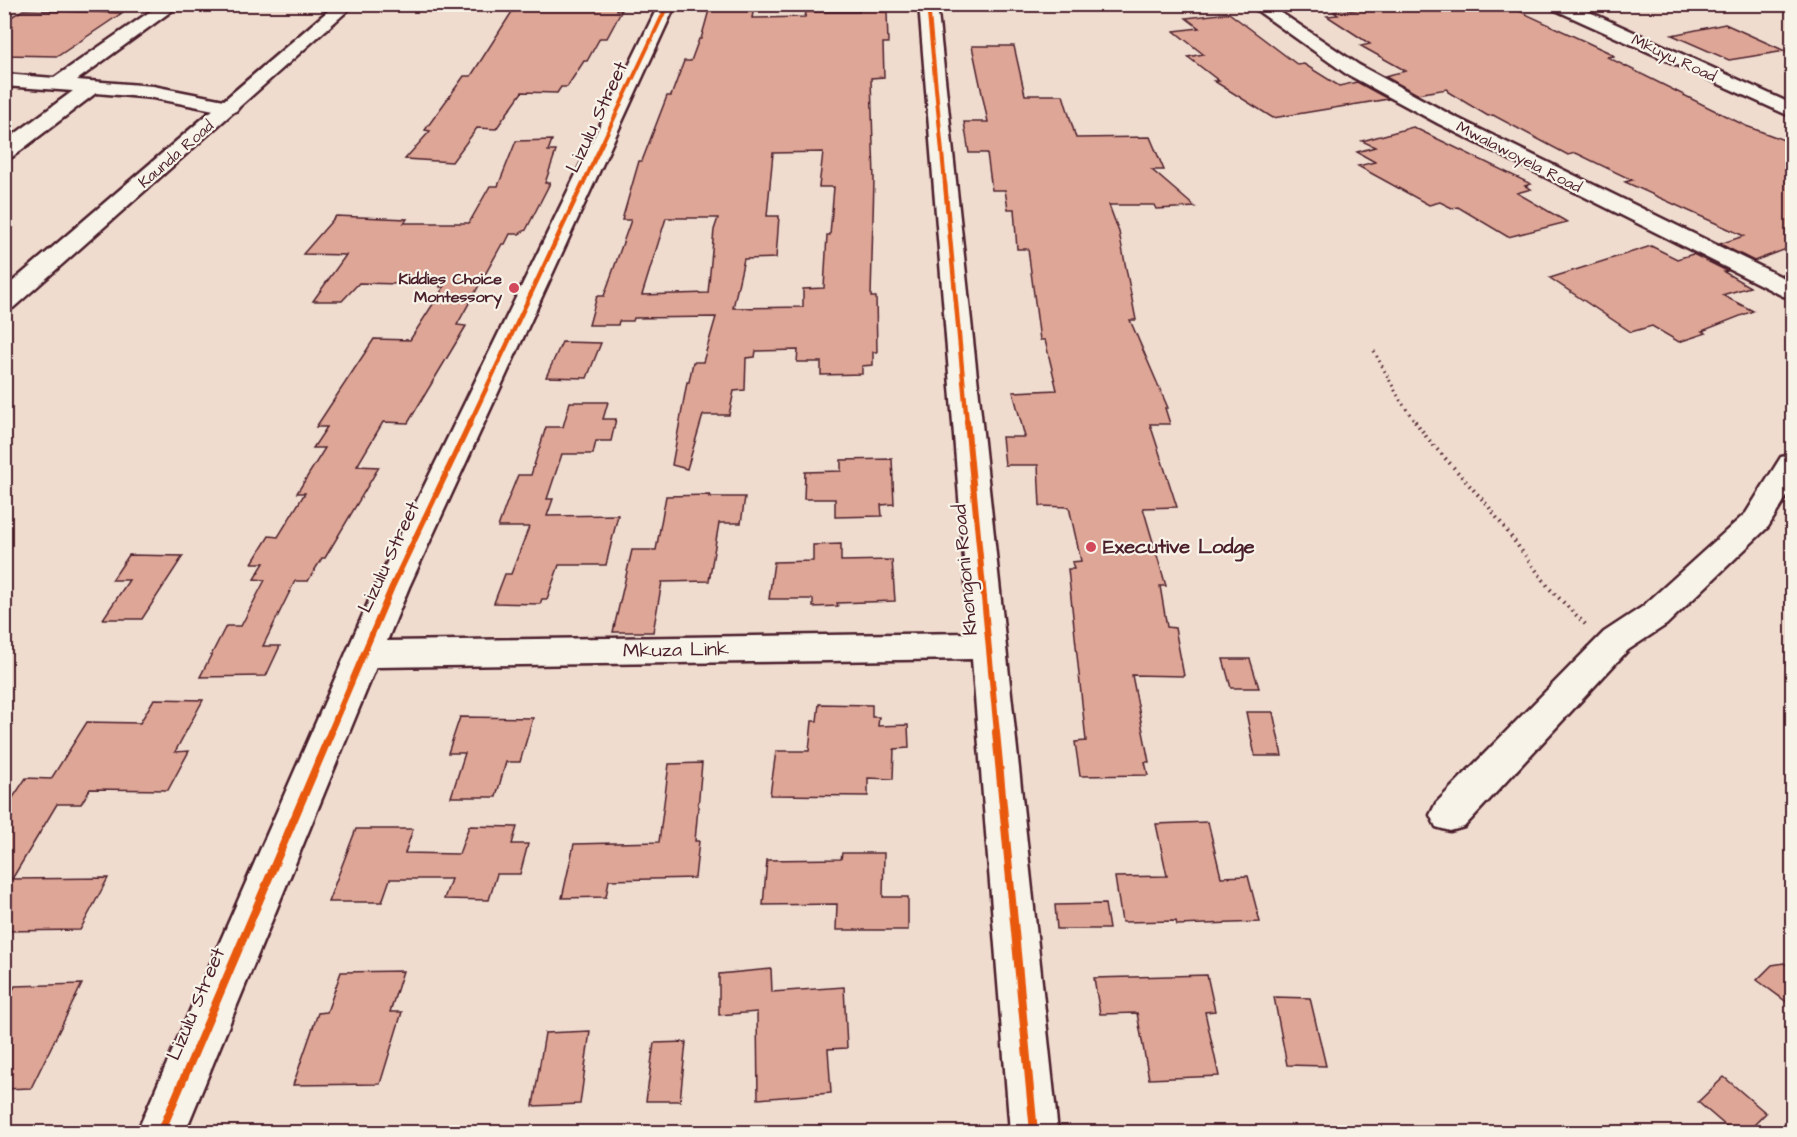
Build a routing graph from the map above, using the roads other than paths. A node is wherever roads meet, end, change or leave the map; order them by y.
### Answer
1 (172, 4) edge
2 (347, 4) edge
3 (668, 4) edge
4 (928, 4) edge
5 (1256, 4) edge
6 (1557, 4) edge
7 (4, 80) edge
8 (60, 83) junction
9 (93, 86) junction
10 (229, 107) junction
11 (1790, 108) edge
12 (4, 152) edge
13 (1792, 291) edge
14 (4, 303) edge
15 (1792, 464) edge
16 (989, 646) junction
17 (364, 654) junction
18 (1450, 815) dead end
19 (160, 1132) edge
20 (1034, 1132) edge

1 - 8 street
2 - 10 street, Kaunda Road
3 - 17 street, Lizulu Street
4 - 16 street, Khongoni Road
5 - 13 street, Mwalawoyela Road
6 - 11 street, Mkuyu Road
7 - 8 street
8 - 9 street
9 - 10 street
9 - 12 street
10 - 14 street, Kaunda Road
15 - 18 street
16 - 17 street, Mkuza Link
16 - 20 street, Khongoni Road
17 - 19 street, Lizulu Street

